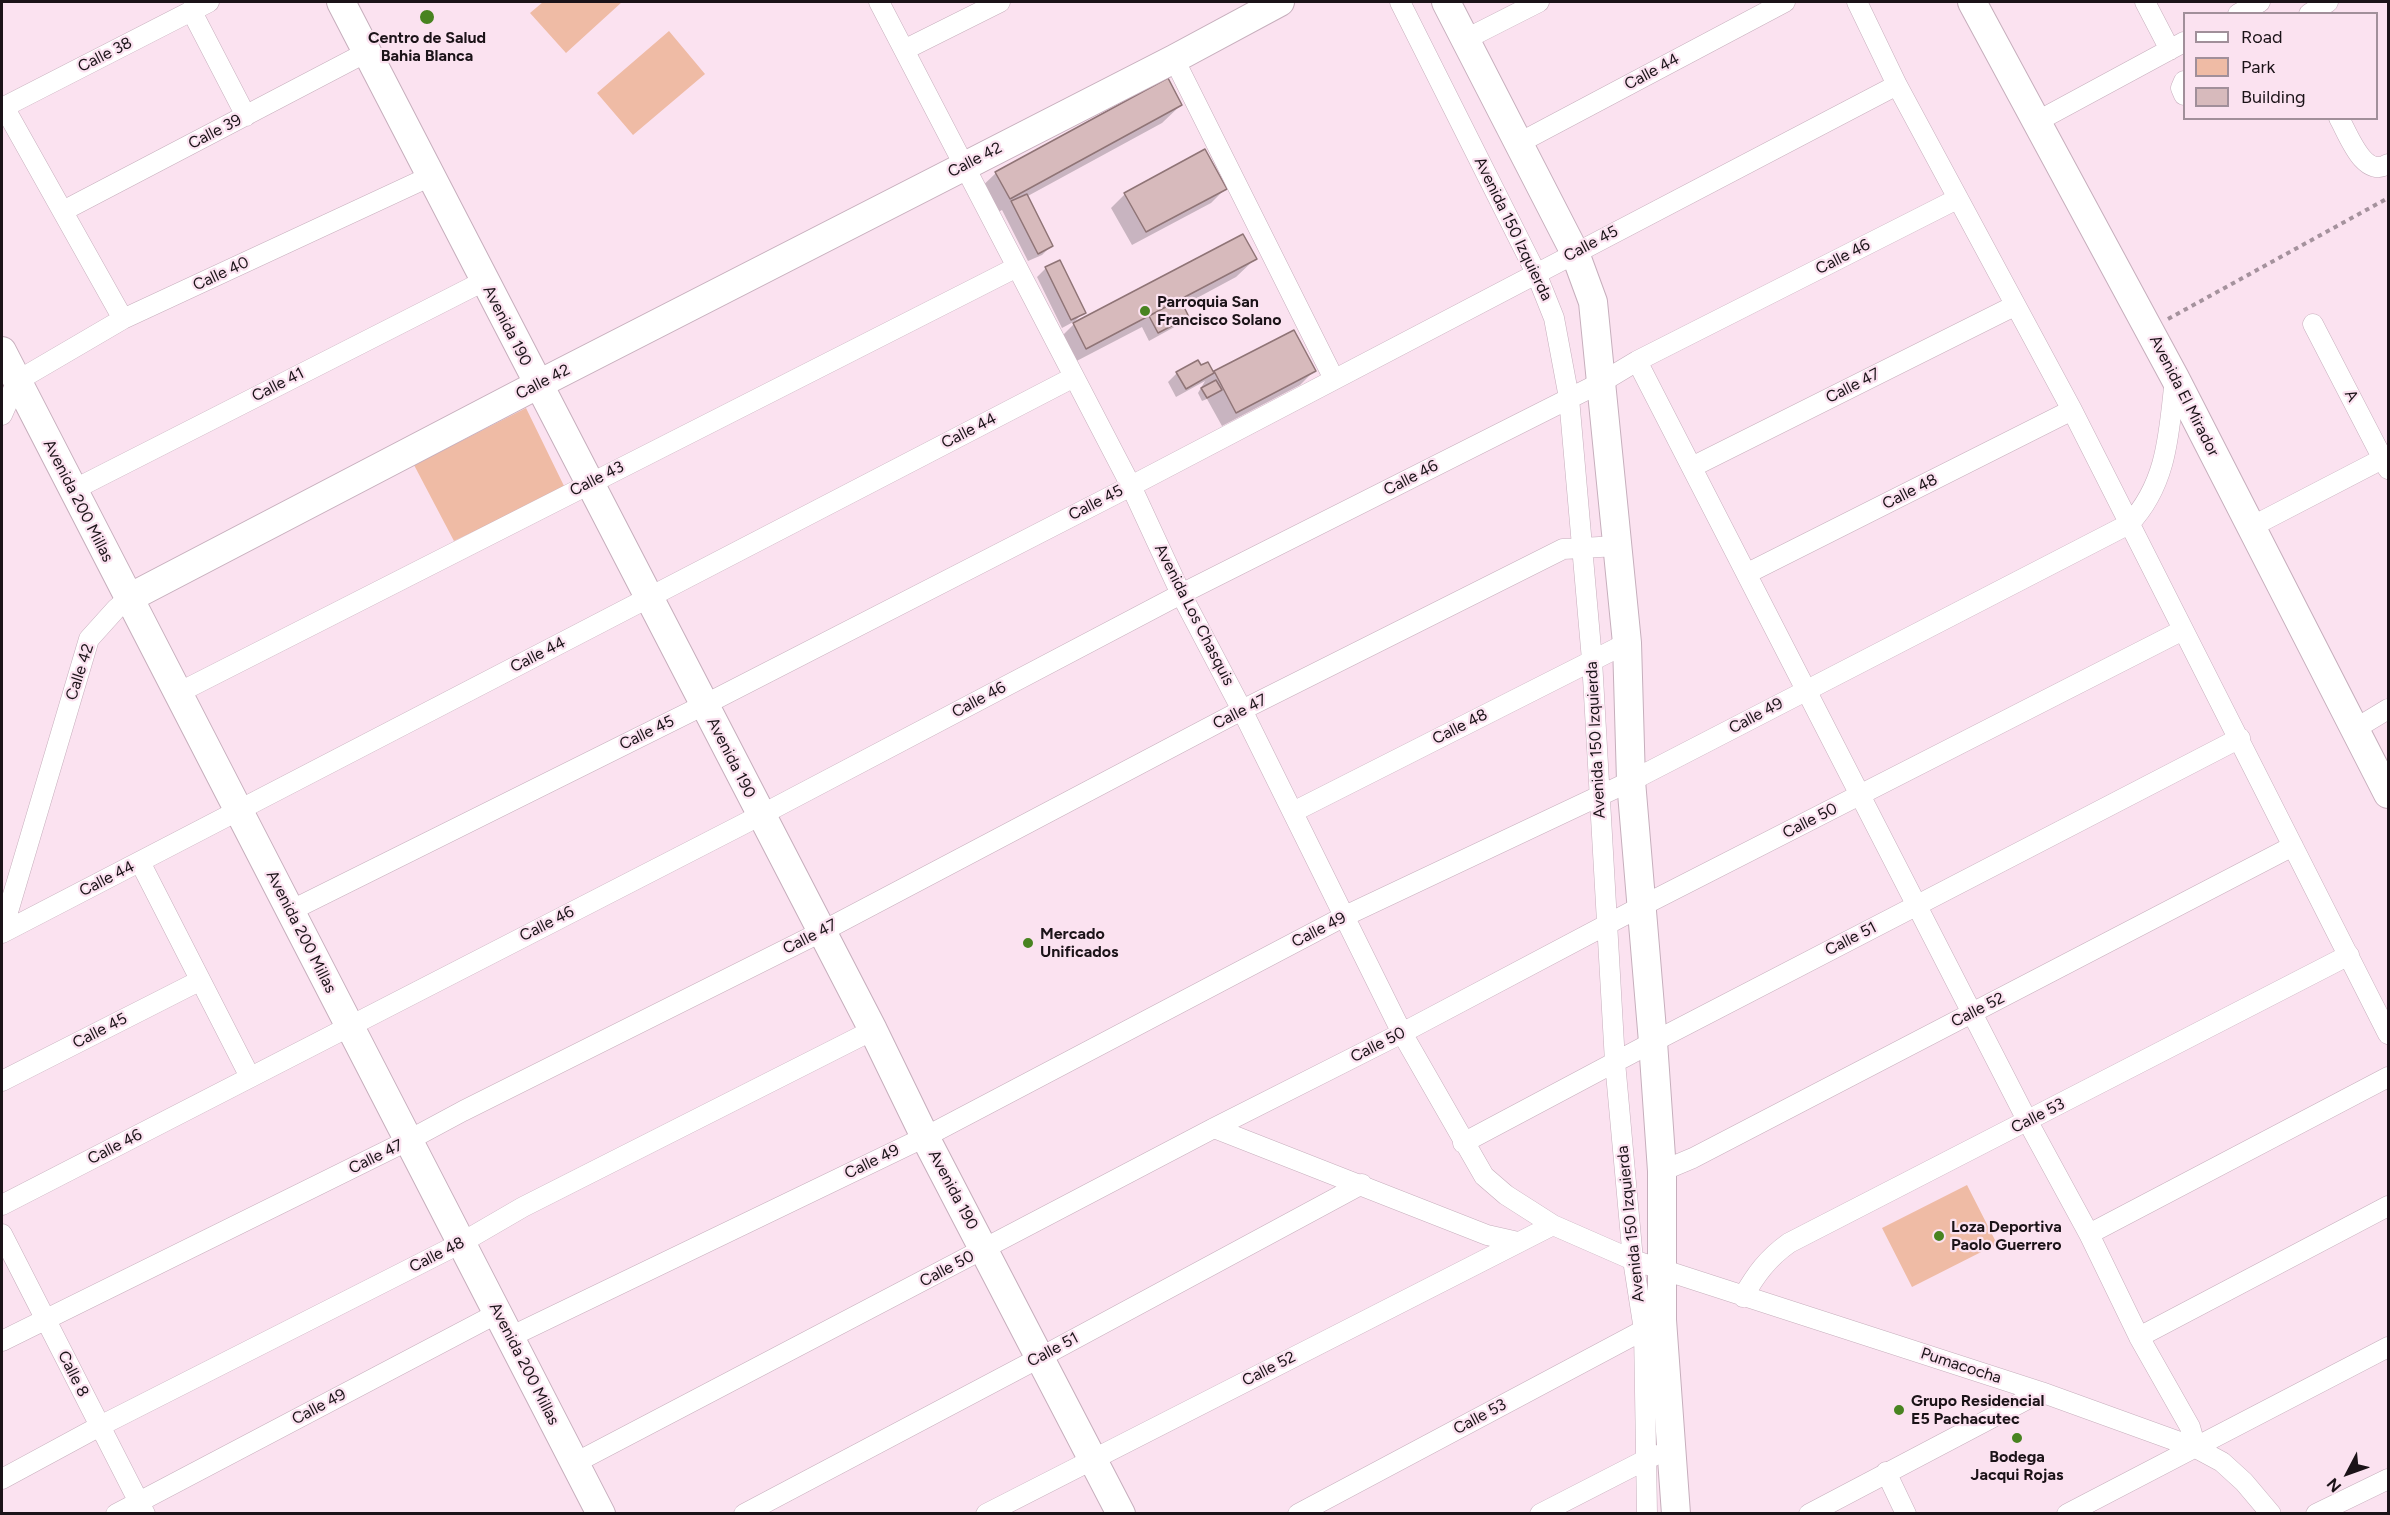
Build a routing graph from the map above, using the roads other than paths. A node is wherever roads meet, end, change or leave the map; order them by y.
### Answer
1 (341, 2) edge
2 (879, 2) edge
3 (1000, 2) edge
4 (1280, 2) edge
5 (1400, 2) edge
6 (1446, 2) edge
7 (1539, 2) edge
8 (1785, 2) edge
9 (1857, 2) edge
10 (1972, 2) edge
11 (2145, 2) edge
12 (2260, 2) edge
13 (2328, 2) edge
14 (200, 6) edge
15 (2242, 12) edge
16 (2311, 12) edge
17 (1466, 39) junction
18 (2177, 46) edge
19 (904, 50) junction
20 (367, 52) junction
21 (1173, 59) junction
22 (1897, 85) junction
23 (2, 107) edge
24 (246, 116) junction
25 (2340, 120) edge
26 (2036, 122) junction
27 (1519, 143) junction
28 (2388, 164) edge
29 (964, 166) junction
30 (431, 176) junction
31 (1957, 199) junction
32 (63, 211) junction
33 (1575, 253) junction
34 (1017, 267) junction
35 (1536, 273) junction
36 (484, 281) junction
37 (2014, 306) junction
38 (123, 319) junction
39 (2313, 324) dead end
40 (2, 351) edge
41 (1637, 361) junction
42 (1074, 377) junction
43 (2175, 378) junction
44 (1334, 379) junction
45 (17, 381) junction
46 (1602, 382) junction
47 (537, 385) junction
48 (1569, 399) junction
49 (2072, 410) junction
50 (2, 415) edge
51 (2387, 461) edge
52 (1692, 467) junction
53 (588, 483) junction
54 (1131, 486) junction
55 (73, 490) junction
56 (2129, 524) junction
57 (2251, 527) junction
58 (1618, 546) junction
59 (1582, 548) junction
60 (1748, 573) junction
61 (1180, 594) junction
62 (129, 598) junction
63 (648, 598) junction
64 (2183, 630) junction
65 (1627, 642) junction
66 (1592, 660) junction
67 (1806, 689) junction
68 (178, 693) junction
69 (704, 705) junction
70 (2388, 709) edge
71 (1242, 710) junction
72 (2355, 729) junction
73 (2240, 738) junction
74 (1631, 782) junction
75 (2388, 794) edge
76 (1860, 795) junction
77 (1599, 797) junction
78 (238, 810) junction
79 (1293, 812) junction
80 (761, 815) junction
81 (2293, 846) junction
82 (140, 862) junction
83 (6, 899) edge
84 (1917, 905) junction
85 (1642, 906) junction
86 (290, 911) junction
87 (1345, 916) junction
88 (1606, 926) junction
89 (821, 932) junction
90 (2, 933) edge
91 (2349, 956) junction
92 (199, 981) junction
93 (1972, 1013) junction
94 (350, 1026) junction
95 (873, 1030) junction
96 (1402, 1033) junction
97 (2388, 1034) edge
98 (1653, 1042) junction
99 (1615, 1062) junction
100 (250, 1077) junction
101 (2388, 1077) edge
102 (2, 1081) edge
103 (2028, 1122) junction
104 (1214, 1128) junction
105 (925, 1137) junction
106 (409, 1140) junction
107 (1463, 1143) junction
108 (1662, 1171) junction
109 (1362, 1184) junction
110 (2, 1205) edge
111 (2388, 1206) edge
112 (1553, 1225) junction
113 (2, 1234) edge
114 (2089, 1234) junction
115 (1518, 1242) junction
116 (461, 1243) junction
117 (985, 1249) junction
118 (1633, 1260) junction
119 (1661, 1270) junction
120 (1743, 1297) junction
121 (45, 1319) junction
122 (504, 1325) junction
123 (1653, 1325) junction
124 (2139, 1337) junction
125 (2, 1341) edge
126 (2388, 1347) edge
127 (1041, 1357) junction
128 (2041, 1392) junction
129 (100, 1426) junction
130 (1671, 1446) junction
131 (2196, 1448) junction
132 (1094, 1459) junction
133 (1645, 1460) junction
134 (575, 1463) junction
135 (1886, 1472) junction
136 (2, 1479) edge
137 (2388, 1479) edge
138 (142, 1507) edge
139 (116, 1514) edge
140 (601, 1514) edge
141 (744, 1514) edge
142 (986, 1514) edge
143 (1121, 1514) edge
144 (1298, 1514) edge
145 (1540, 1514) edge
146 (1647, 1514) edge
147 (1676, 1514) edge
148 (1809, 1514) edge
149 (1906, 1514) edge
150 (2067, 1514) edge
151 (2271, 1514) edge
152 (2316, 1514) edge

1 - 20 street, Avenida 190
2 - 19 street, Avenida Los Chasquis
3 - 19 street
4 - 21 street, Calle 42
5 - 35 street, Avenida 150 Izquierda
6 - 17 street, Avenida 150 Izquierda
7 - 17 street
8 - 27 street, Calle 44
9 - 22 street
10 - 26 street, Avenida El Mirador
11 - 18 street
12 - 15 street
13 - 16 street
14 - 23 street, Calle 38
14 - 24 street
17 - 27 street, Avenida 150 Izquierda
18 - 26 street
19 - 29 street, Avenida Los Chasquis
20 - 24 street, Calle 39
20 - 30 street, Avenida 190
21 - 29 street, Calle 42
21 - 44 street
22 - 31 street
22 - 33 street, Calle 45
23 - 32 street
24 - 32 street, Calle 39
25 - 28 street
26 - 43 street, Avenida El Mirador
27 - 33 street, Avenida 150 Izquierda
29 - 34 street, Avenida Los Chasquis
29 - 47 street, Calle 42
30 - 36 street, Avenida 190
30 - 38 street, Calle 40
31 - 37 street
31 - 41 street, Calle 46
32 - 38 street
33 - 35 street, Calle 45
33 - 46 street, Avenida 150 Izquierda
34 - 42 street, Avenida Los Chasquis
34 - 53 street, Calle 43
35 - 44 street, Calle 45
35 - 48 street, Avenida 150 Izquierda
36 - 47 street, Avenida 190
36 - 55 street, Calle 41
37 - 49 street
37 - 52 street, Calle 47
38 - 45 street, Calle 40
39 - 51 street, A
40 - 45 street, Avenida 200 Millas
41 - 46 street, Calle 46
41 - 52 street
42 - 54 street, Avenida Los Chasquis
42 - 63 street, Calle 44
43 - 56 street
43 - 57 street, Avenida El Mirador
44 - 54 street, Calle 45
45 - 50 street
45 - 55 street, Avenida 200 Millas
46 - 48 street, Calle 46
46 - 58 street, Avenida 150 Izquierda
47 - 53 street, Avenida 190
47 - 62 street, Calle 42
48 - 59 street, Avenida 150 Izquierda
48 - 61 street, Calle 46
49 - 56 street
49 - 60 street, Calle 48
51 - 57 street
52 - 60 street
53 - 63 street, Avenida 190
53 - 68 street, Calle 43
54 - 61 street, Avenida Los Chasquis
54 - 69 street, Calle 45
55 - 62 street, Avenida 200 Millas
56 - 64 street
56 - 67 street, Calle 49
57 - 72 street, Avenida El Mirador
58 - 59 street, Calle 47
58 - 65 street, Avenida 150 Izquierda
59 - 66 street, Avenida 150 Izquierda
59 - 71 street, Calle 47
60 - 67 street
61 - 71 street, Avenida Los Chasquis
61 - 80 street, Calle 46
62 - 68 street, Avenida 200 Millas
62 - 83 street, Calle 42
63 - 69 street, Avenida 190
63 - 78 street, Calle 44
64 - 73 street
64 - 76 street, Calle 50
65 - 66 street, Calle 48
65 - 74 street, Avenida 150 Izquierda
66 - 77 street, Avenida 150 Izquierda
66 - 79 street, Calle 48
67 - 74 street, Calle 49
67 - 76 street
68 - 78 street, Avenida 200 Millas
69 - 80 street, Avenida 190
69 - 86 street, Calle 45
70 - 72 street
71 - 79 street, Avenida Los Chasquis
71 - 89 street, Calle 47
72 - 75 street, Avenida El Mirador
73 - 81 street
73 - 84 street, Calle 51
74 - 77 street, Calle 49
74 - 85 street, Avenida 150 Izquierda
76 - 84 street
76 - 85 street, Calle 50
77 - 87 street, Calle 49
77 - 88 street, Avenida 150 Izquierda
78 - 82 street, Calle 44
78 - 86 street, Avenida 200 Millas
79 - 87 street, Avenida Los Chasquis
80 - 89 street, Avenida 190
80 - 94 street, Calle 46
81 - 91 street
81 - 93 street, Calle 52
82 - 90 street, Calle 44
82 - 92 street
83 - 90 street, Calle 42
84 - 93 street
84 - 98 street, Calle 51
85 - 88 street, Calle 50
85 - 98 street, Avenida 150 Izquierda
86 - 94 street, Avenida 200 Millas
87 - 96 street, Avenida Los Chasquis
87 - 105 street, Calle 49
88 - 96 street, Calle 50
88 - 99 street, Avenida 150 Izquierda
89 - 95 street, Avenida 190
89 - 106 street, Calle 47
91 - 97 street
91 - 103 street, Calle 53
92 - 100 street
92 - 102 street, Calle 45
93 - 103 street
93 - 108 street, Calle 52
94 - 100 street, Calle 46
94 - 106 street, Avenida 200 Millas
95 - 105 street, Avenida 190
95 - 116 street, Calle 48
96 - 104 street, Calle 50
96 - 107 street, Avenida Los Chasquis
98 - 99 street, Calle 51
98 - 108 street, Avenida 150 Izquierda
99 - 107 street, Calle 51
99 - 118 street, Avenida 150 Izquierda
100 - 110 street, Calle 46
101 - 114 street
103 - 114 street
103 - 120 street, Calle 53
104 - 109 street
104 - 117 street, Calle 50
105 - 117 street, Avenida 190
105 - 122 street, Calle 49
106 - 116 street, Avenida 200 Millas
106 - 121 street, Calle 47
107 - 112 street, Avenida Los Chasquis
108 - 119 street, Avenida 150 Izquierda
109 - 115 street
109 - 127 street, Calle 51
111 - 124 street
112 - 115 street, Calle 52
112 - 118 street, Avenida Los Chasquis
113 - 121 street, Calle 8
114 - 124 street
115 - 132 street, Calle 52
116 - 122 street, Avenida 200 Millas
116 - 129 street, Calle 48
117 - 127 street, Avenida 190
117 - 134 street, Calle 50
118 - 119 street, Avenida Los Chasquis
118 - 123 street, Avenida 150 Izquierda
119 - 120 street, Pumacocha
119 - 123 street, Avenida 150 Izquierda
120 - 128 street, Pumacocha
121 - 125 street, Calle 47
121 - 129 street, Calle 8
122 - 134 street, Avenida 200 Millas
122 - 138 street, Calle 49
123 - 130 street, Avenida 150 Izquierda
123 - 133 street, Avenida 150 Izquierda
123 - 144 street, Calle 53
124 - 131 street
126 - 131 street
127 - 132 street, Avenida 190
127 - 141 street, Calle 51
128 - 131 street, Pumacocha
128 - 135 street
129 - 136 street, Calle 48
129 - 138 street, Calle 8
130 - 133 street
130 - 147 street, Avenida 150 Izquierda
131 - 150 street
131 - 151 street, Pumacocha
132 - 142 street, Calle 52
132 - 143 street, Avenida 190
133 - 145 street
133 - 146 street, Avenida 150 Izquierda
134 - 140 street, Avenida 200 Millas
135 - 148 street
135 - 149 street
137 - 152 street
138 - 139 street, Calle 49

